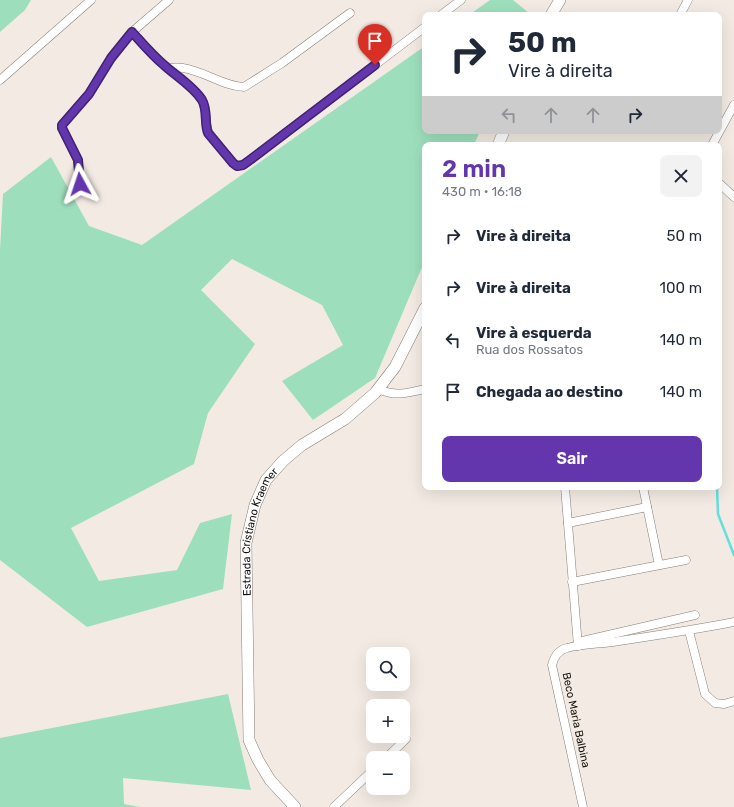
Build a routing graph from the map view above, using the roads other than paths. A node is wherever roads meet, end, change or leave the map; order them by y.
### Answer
1 (90, 0) edge
2 (169, 0) edge
3 (461, 0) edge
4 (560, 0) edge
5 (688, 0) edge
6 (445, 12) edge
7 (553, 12) edge
8 (682, 12) edge
9 (350, 13) dead end
10 (422, 29) edge
11 (132, 32) junction
12 (168, 68) junction
13 (0, 80) edge
14 (734, 105) edge
15 (722, 127) edge
16 (80, 184) dead end
17 (722, 186) edge
18 (734, 197) edge
19 (422, 314) edge
20 (378, 389) junction
21 (422, 390) edge
22 (564, 490) edge
23 (644, 490) edge
24 (647, 507) junction
25 (568, 523) junction
26 (686, 560) dead end
27 (659, 565) junction
28 (572, 582) junction
29 (695, 615) dead end
30 (734, 622) edge
31 (689, 631) junction
32 (578, 644) junction
33 (734, 701) edge
34 (402, 743) edge
35 (393, 751) edge
36 (366, 777) edge
37 (295, 807) edge
38 (334, 807) edge
39 (583, 807) edge

1 - 13 street
2 - 11 street
3 - 6 street
4 - 7 main road
5 - 8 street
9 - 12 street
10 - 12 street
11 - 12 street
11 - 16 street
14 - 15 street
17 - 18 street
19 - 20 main road, Estrada Cristiano Kraemer
20 - 21 street
20 - 37 main road, Estrada Cristiano Kraemer
22 - 25 street
23 - 24 street
24 - 25 street
24 - 27 street
25 - 28 street
26 - 27 street
27 - 28 street
28 - 32 street
29 - 32 street
30 - 31 street, Beco Maria Balbina
31 - 32 street, Beco Maria Balbina
31 - 33 street
32 - 39 street, Beco Maria Balbina
34 - 35 street
36 - 38 street

